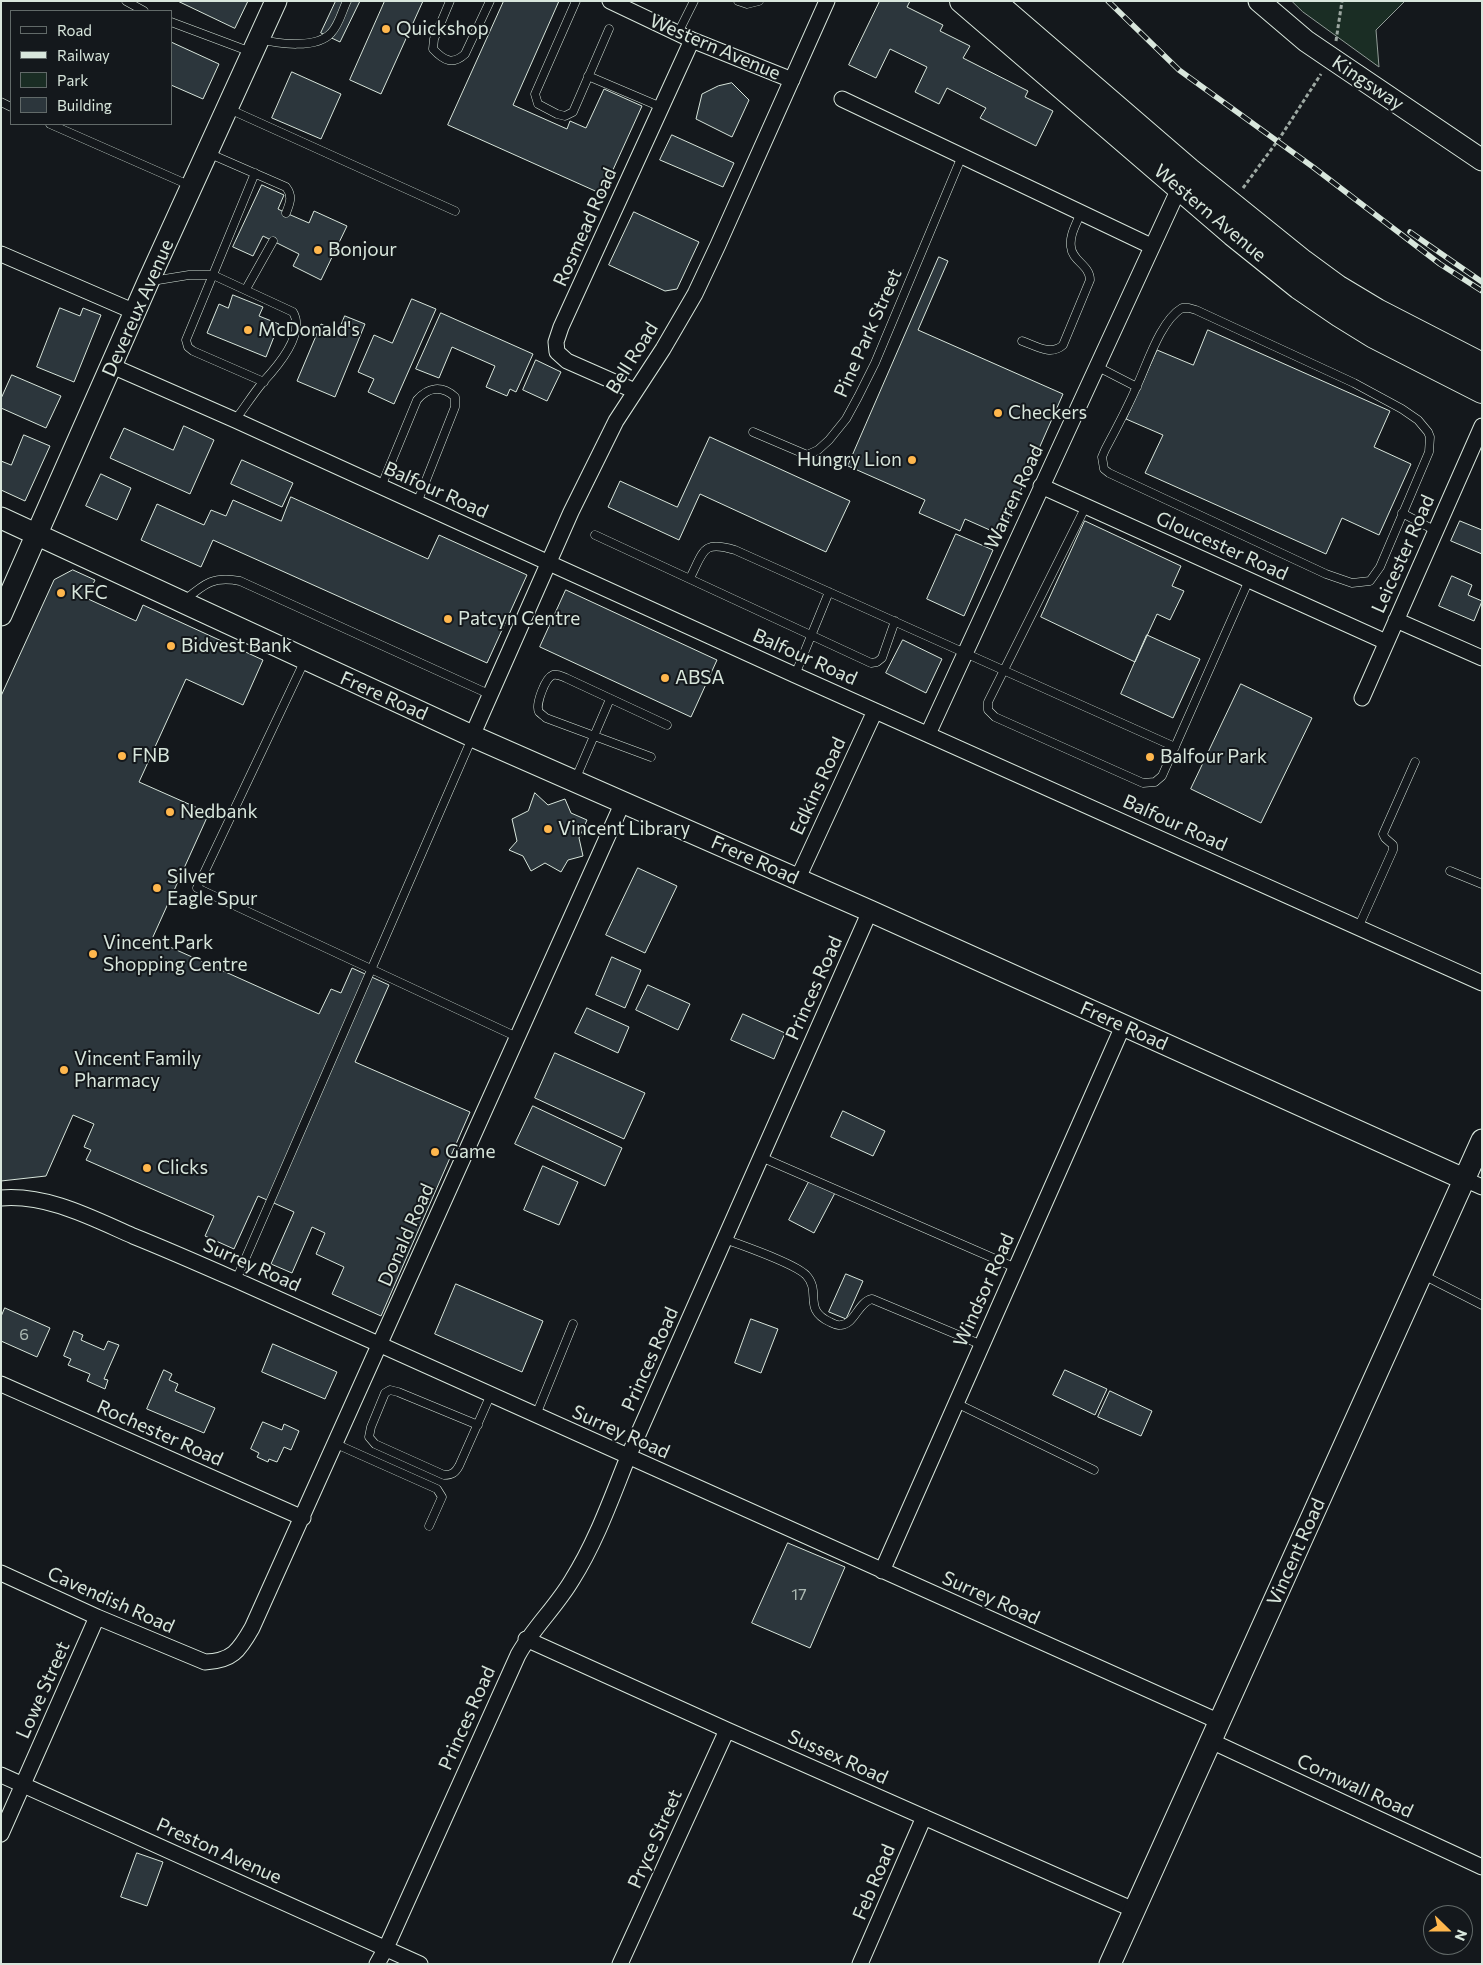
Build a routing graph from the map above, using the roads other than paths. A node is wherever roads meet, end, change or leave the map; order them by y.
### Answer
1 (126, 1) edge
2 (276, 1) edge
3 (347, 1) edge
4 (450, 1) edge
5 (490, 1) edge
6 (576, 1) edge
7 (610, 1) edge
8 (694, 1) edge
9 (738, 1) edge
10 (759, 1) edge
11 (827, 1) edge
12 (962, 1) edge
13 (994, 1) edge
14 (1259, 1) edge
15 (142, 10) edge
16 (172, 22) edge
17 (608, 29) dead end
18 (678, 33) junction
19 (692, 40) junction
20 (255, 46) junction
21 (588, 76) junction
22 (792, 80) junction
23 (842, 99) dead end
24 (661, 107) junction
25 (228, 108) junction
26 (52, 125) edge
27 (208, 153) junction
28 (962, 156) junction
29 (1482, 160) edge
30 (255, 174) junction
31 (1184, 178) junction
32 (192, 187) junction
33 (455, 211) dead end
34 (286, 212) dead end
35 (1081, 212) junction
36 (273, 241) dead end
37 (1151, 246) junction
38 (1, 254) edge
39 (213, 275) junction
40 (148, 282) junction
41 (246, 290) junction
42 (135, 312) junction
43 (1022, 341) dead end
44 (1482, 365) edge
45 (112, 366) junction
46 (1096, 366) junction
47 (264, 382) junction
48 (1137, 387) junction
49 (635, 391) junction
50 (1482, 391) edge
51 (236, 420) junction
52 (1482, 426) edge
53 (753, 432) dead end
54 (1041, 486) junction
55 (381, 487) junction
56 (417, 504) junction
57 (1086, 506) junction
58 (1402, 513) junction
59 (1, 518) edge
60 (1436, 531) junction
61 (37, 533) junction
62 (596, 535) dead end
63 (549, 563) junction
64 (690, 578) junction
65 (1249, 580) junction
66 (829, 592) junction
67 (184, 602) junction
68 (1, 615) edge
69 (1396, 620) junction
70 (895, 621) junction
71 (812, 634) junction
72 (1386, 642) junction
73 (965, 652) junction
74 (1482, 658) edge
75 (305, 660) junction
76 (1004, 670) junction
77 (795, 674) junction
78 (491, 695) junction
79 (1362, 698) dead end
80 (610, 699) junction
81 (875, 711) junction
82 (667, 725) dead end
83 (928, 734) junction
84 (472, 736) junction
85 (594, 736) junction
86 (1175, 747) junction
87 (651, 757) dead end
88 (1415, 762) dead end
89 (575, 781) junction
90 (624, 802) junction
91 (1450, 871) dead end
92 (798, 878) junction
93 (1482, 884) edge
94 (870, 911) junction
95 (1358, 928) junction
96 (1482, 983) edge
97 (1123, 1026) junction
98 (518, 1037) junction
99 (1482, 1140) edge
100 (761, 1157) junction
101 (1473, 1183) edge
102 (1, 1198) edge
103 (725, 1239) junction
104 (1016, 1268) junction
105 (1421, 1274) junction
106 (236, 1280) junction
107 (1482, 1304) edge
108 (573, 1324) dead end
109 (379, 1343) junction
110 (982, 1345) junction
111 (1, 1384) edge
112 (491, 1394) junction
113 (956, 1403) junction
114 (536, 1415) junction
115 (478, 1425) junction
116 (336, 1444) junction
117 (628, 1457) junction
118 (1094, 1470) dead end
119 (302, 1518) junction
120 (429, 1526) dead end
121 (882, 1571) junction
122 (1, 1573) edge
123 (97, 1617) junction
124 (526, 1639) junction
125 (205, 1662) joint
126 (1220, 1722) junction
127 (726, 1730) junction
128 (1211, 1741) junction
129 (1, 1775) edge
130 (23, 1785) junction
131 (924, 1817) junction
132 (1, 1834) edge
133 (1482, 1867) edge
134 (1134, 1910) junction
135 (386, 1948) junction
136 (377, 1964) edge
137 (420, 1964) edge
138 (620, 1964) edge
139 (860, 1964) edge
140 (1110, 1964) edge

1 - 15 lane
2 - 20 street, Devereux Avenue
3 - 20 lane
4 - 5 lane
6 - 21 lane
7 - 18 street, Western Avenue
8 - 18 lane
9 - 10 lane
11 - 22 street, Bell Road
12 - 31 main road, Western Avenue
13 - 31 main road, Western Avenue
14 - 29 street, Kingsway
16 - 20 lane
17 - 21 lane
18 - 19 street, Western Avenue
19 - 22 street, Western Avenue
19 - 24 street, Rosmead Road
20 - 25 street, Devereux Avenue
21 - 24 lane
22 - 49 street, Bell Road
23 - 28 street
24 - 49 street, Rosmead Road
25 - 27 street, Devereux Avenue
25 - 33 lane
26 - 32 lane
27 - 30 lane
27 - 32 street, Devereux Avenue
28 - 35 street
28 - 53 lane, Pine Park Street
30 - 34 lane
30 - 39 lane
31 - 37 street, Warren Road
31 - 44 main road, Western Avenue
31 - 50 main road, Western Avenue
32 - 40 street, Devereux Avenue
35 - 37 street
35 - 43 lane
36 - 41 lane
37 - 46 street, Warren Road
38 - 42 street
39 - 40 lane
39 - 41 lane
39 - 47 lane
40 - 42 street, Devereux Avenue
41 - 47 lane
42 - 45 street, Devereux Avenue
45 - 51 street, Balfour Road
45 - 61 street, Devereux Avenue
46 - 48 lane
46 - 54 street, Warren Road
47 - 51 lane
48 - 58 lane
48 - 58 lane
49 - 63 street, Bell Road
51 - 55 street, Balfour Road
52 - 60 street, Leicester Road
54 - 57 street, Gloucester Road
54 - 73 street, Warren Road
55 - 56 street, Balfour Road
55 - 56 lane
56 - 63 street, Balfour Road
57 - 65 street, Gloucester Road
57 - 76 lane
58 - 60 lane
59 - 61 street, Frere Road
60 - 69 street, Leicester Road
61 - 67 street, Frere Road
61 - 68 street, Devereux Avenue
62 - 64 lane
63 - 77 street, Balfour Road
63 - 78 street, Bell Road
64 - 66 lane
64 - 71 lane
65 - 72 street, Gloucester Road
65 - 86 lane
66 - 70 lane
66 - 71 lane
67 - 75 street, Frere Road
67 - 78 lane
69 - 72 street, Leicester Road
69 - 74 street
70 - 71 lane
70 - 73 lane
71 - 77 lane
72 - 79 street, Leicester Road
73 - 76 lane
73 - 83 street, Warren Road
75 - 84 street, Frere Road
75 - 98 lane
76 - 86 lane
76 - 86 lane
77 - 81 street, Balfour Road
78 - 84 street, Bell Road
80 - 82 lane
80 - 85 lane
80 - 85 lane
81 - 83 street, Balfour Road
81 - 92 street, Edkins Road
83 - 95 street, Balfour Road
84 - 89 street, Frere Road
84 - 106 lane
85 - 87 lane
85 - 89 lane
88 - 95 lane
89 - 90 street, Frere Road
90 - 92 street, Frere Road
90 - 98 street, Donald Road
91 - 93 lane
92 - 94 street, Frere Road
94 - 97 street, Frere Road
94 - 100 street, Princes Road
95 - 96 street, Balfour Road
97 - 101 street, Frere Road
97 - 104 street, Windsor Road
98 - 109 street, Donald Road
99 - 101 street, Vincent Road
100 - 103 street, Princes Road
100 - 104 lane
101 - 105 street, Vincent Road
102 - 106 street, Surrey Road
103 - 110 lane
103 - 117 street, Princes Road
104 - 110 street, Windsor Road
105 - 107 lane
105 - 126 street, Vincent Road
106 - 109 street, Surrey Road
108 - 114 lane
109 - 112 street, Surrey Road
109 - 116 street, Donald Road
110 - 113 street, Windsor Road
111 - 119 street, Rochester Road
112 - 114 street, Surrey Road
112 - 115 lane
113 - 118 lane
113 - 121 street, Windsor Road
114 - 117 street, Surrey Road
115 - 115 lane
116 - 119 street, Donald Road
116 - 120 lane
117 - 121 street, Surrey Road
117 - 124 street, Princes Road
119 - 125 street, Donald Road
121 - 126 street, Surrey Road
122 - 123 street, Cavendish Road
123 - 125 street, Cavendish Road
123 - 130 street, Lowe Street
124 - 127 street, Sussex Road
124 - 135 street, Princes Road
126 - 128 street, Vincent Road
127 - 131 street, Sussex Road
127 - 138 street, Pryce Street
128 - 133 street, Cornwall Road
128 - 134 street, Vincent Road
129 - 130 street, Preston Avenue
130 - 132 street, Lowe Street
130 - 135 street, Preston Avenue
131 - 134 street, Sussex Road
131 - 139 street, Feb Road
134 - 140 street, Vincent Road
135 - 136 street, Princes Road
135 - 137 street, Preston Avenue

